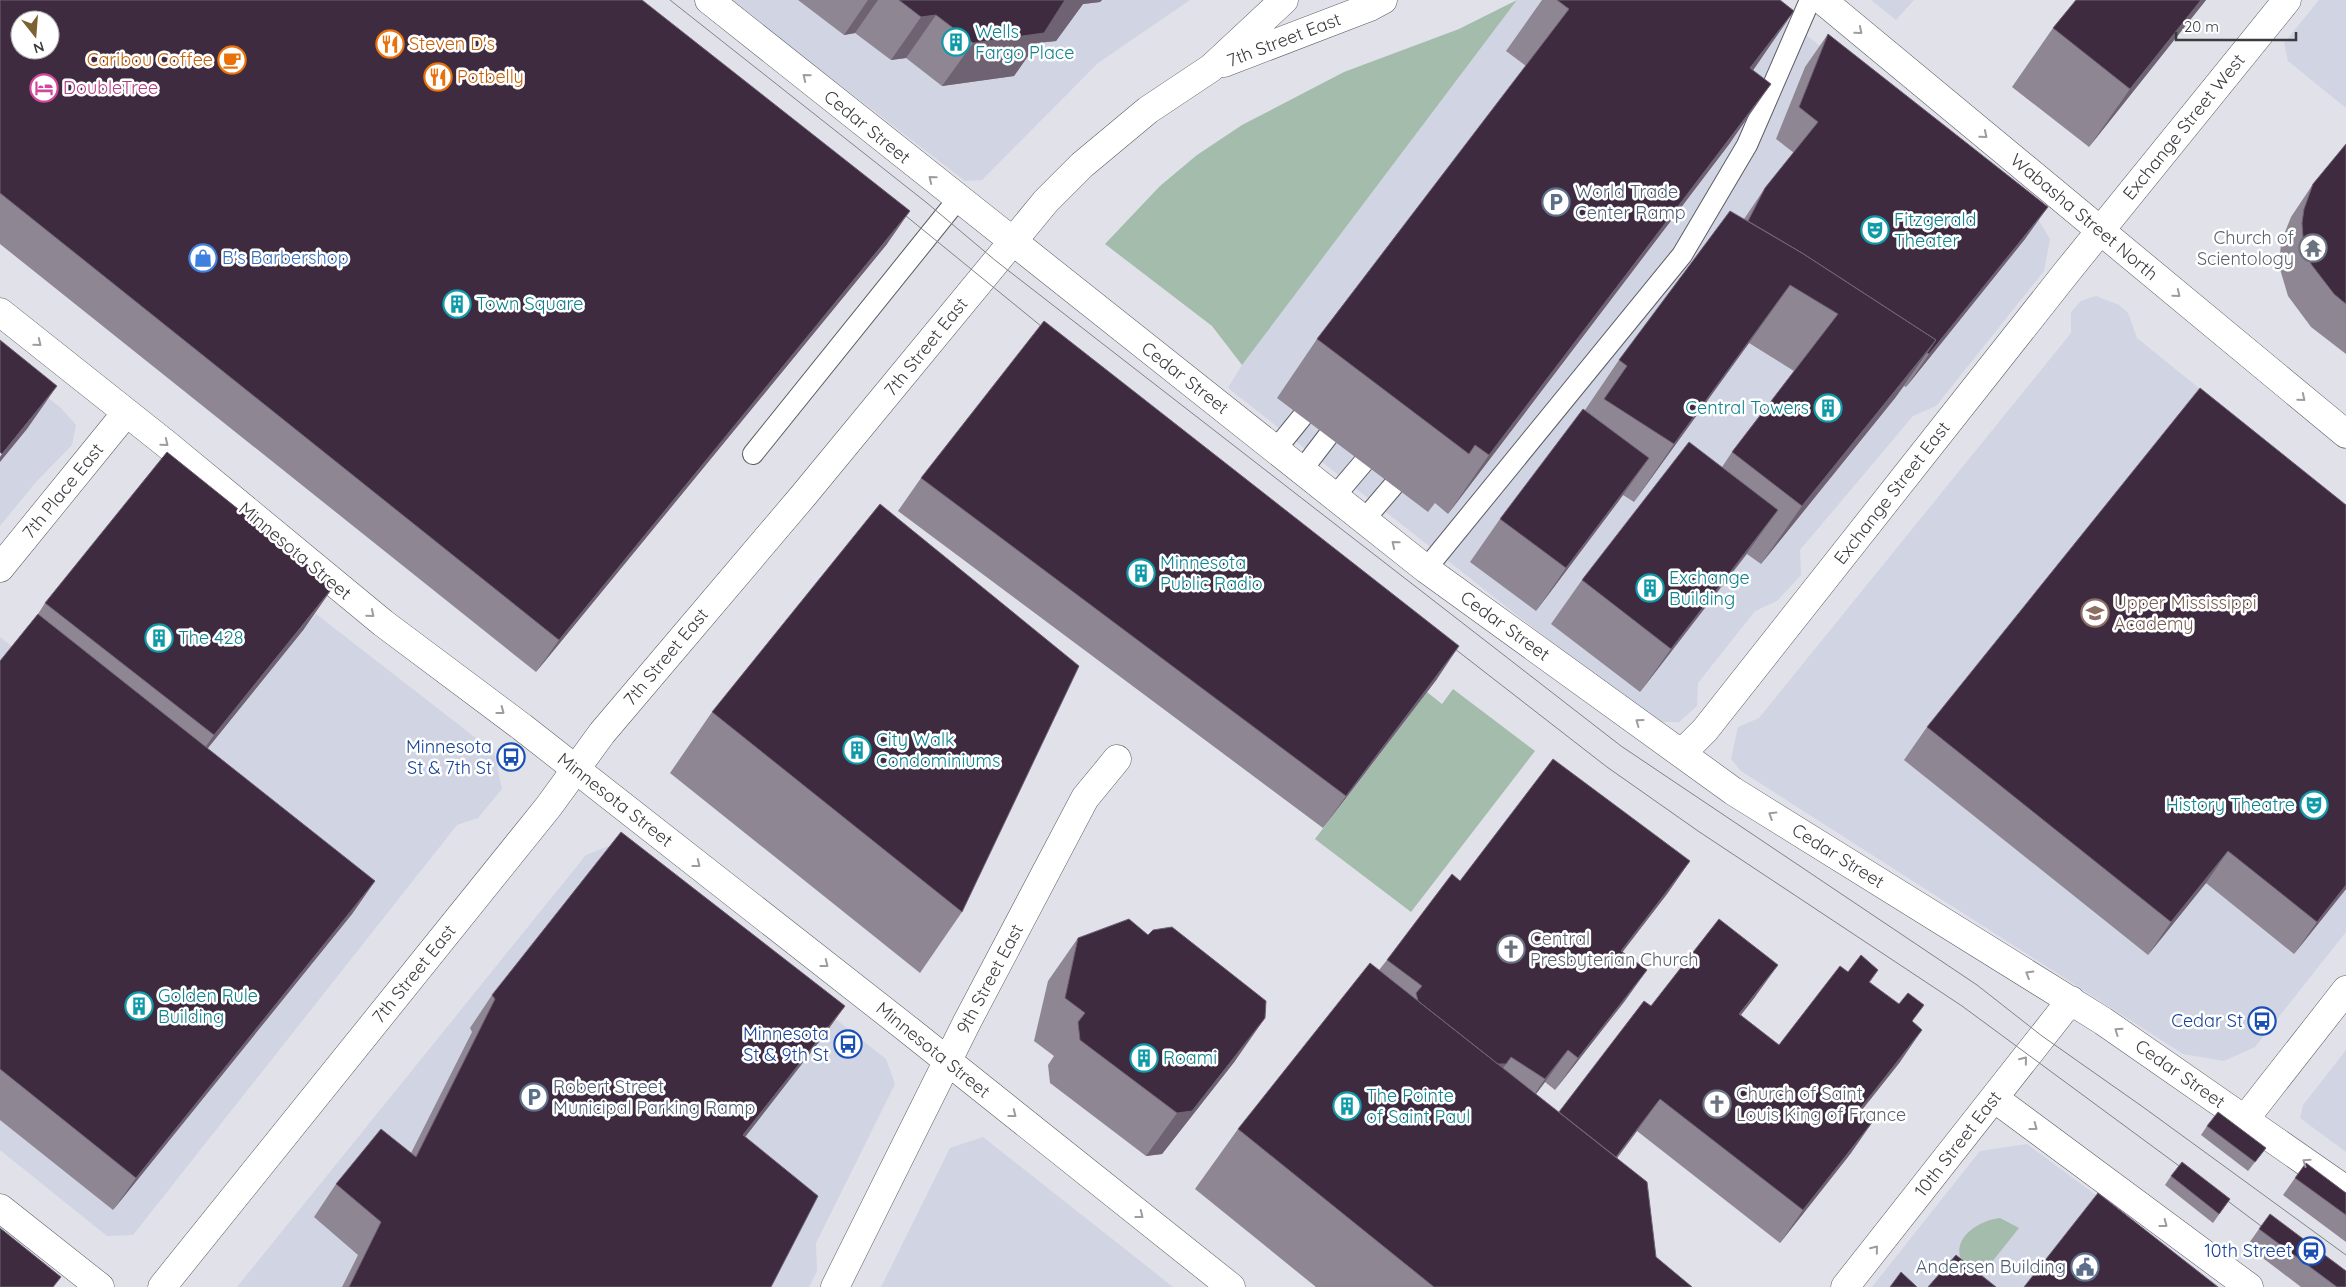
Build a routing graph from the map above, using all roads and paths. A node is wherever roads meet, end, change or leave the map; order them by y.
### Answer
1 (709, 0) edge
2 (1284, 0) edge
3 (1383, 0) edge
4 (1810, 0) edge
5 (1822, 0) edge
6 (2287, 0) edge
7 (1211, 68) junction
8 (958, 199) junction
9 (2100, 231) junction
10 (1012, 242) junction
11 (3, 321) edge
12 (126, 413) junction
13 (1302, 417) dead end
14 (2346, 434) edge
15 (1328, 436) dead end
16 (1276, 449) junction
17 (753, 454) dead end
18 (1363, 463) dead end
19 (1302, 470) junction
20 (1393, 486) dead end
21 (1334, 496) junction
22 (1364, 520) junction
23 (0, 568) edge
24 (1426, 570) junction
25 (1682, 753) junction
26 (1117, 758) dead end
27 (575, 769) junction
28 (2346, 990) edge
29 (2071, 1000) junction
30 (948, 1061) junction
31 (1994, 1098) junction
32 (2245, 1119) junction
33 (2346, 1190) edge
34 (0, 1208) edge
35 (100, 1287) edge
36 (162, 1287) edge
37 (835, 1287) edge
38 (1231, 1287) edge
39 (1844, 1287) edge
40 (2249, 1287) edge

8 -> 1 street, Cedar Street
2 - 7 street, 7th Street East
3 - 7 street, 7th Street East
4 - 24 lane
5 -> 9 street, Wabasha Street North
6 - 9 street, Exchange Street West
7 - 10 street, 7th Street East
8 - 10 street, Cedar Street
8 - 17 lane
9 -> 14 street, Wabasha Street North
9 - 25 street, Exchange Street East
10 - 16 street, Cedar Street
10 - 27 street, 7th Street East
11 -> 12 street, Minnesota Street
12 - 23 street, 7th Place East
12 -> 27 street, Minnesota Street
13 - 16 lane
15 - 19 lane
16 - 19 street, Cedar Street
18 - 21 lane
19 - 21 street, Cedar Street
20 - 22 lane
21 - 22 street, Cedar Street
24 -> 22 street, Cedar Street
25 -> 24 street, Cedar Street
29 -> 25 street, Cedar Street
26 - 30 street, 9th Street East
27 -> 30 street, Minnesota Street
27 - 36 street, 7th Street East
28 - 32 street
31 -> 29 street, 10th Street East
32 -> 29 street, Cedar Street
30 - 37 street, 9th Street East
30 -> 38 street, Minnesota Street
39 -> 31 street, 10th Street East
31 -> 40 street
33 -> 32 street, Cedar Street
34 - 35 street

